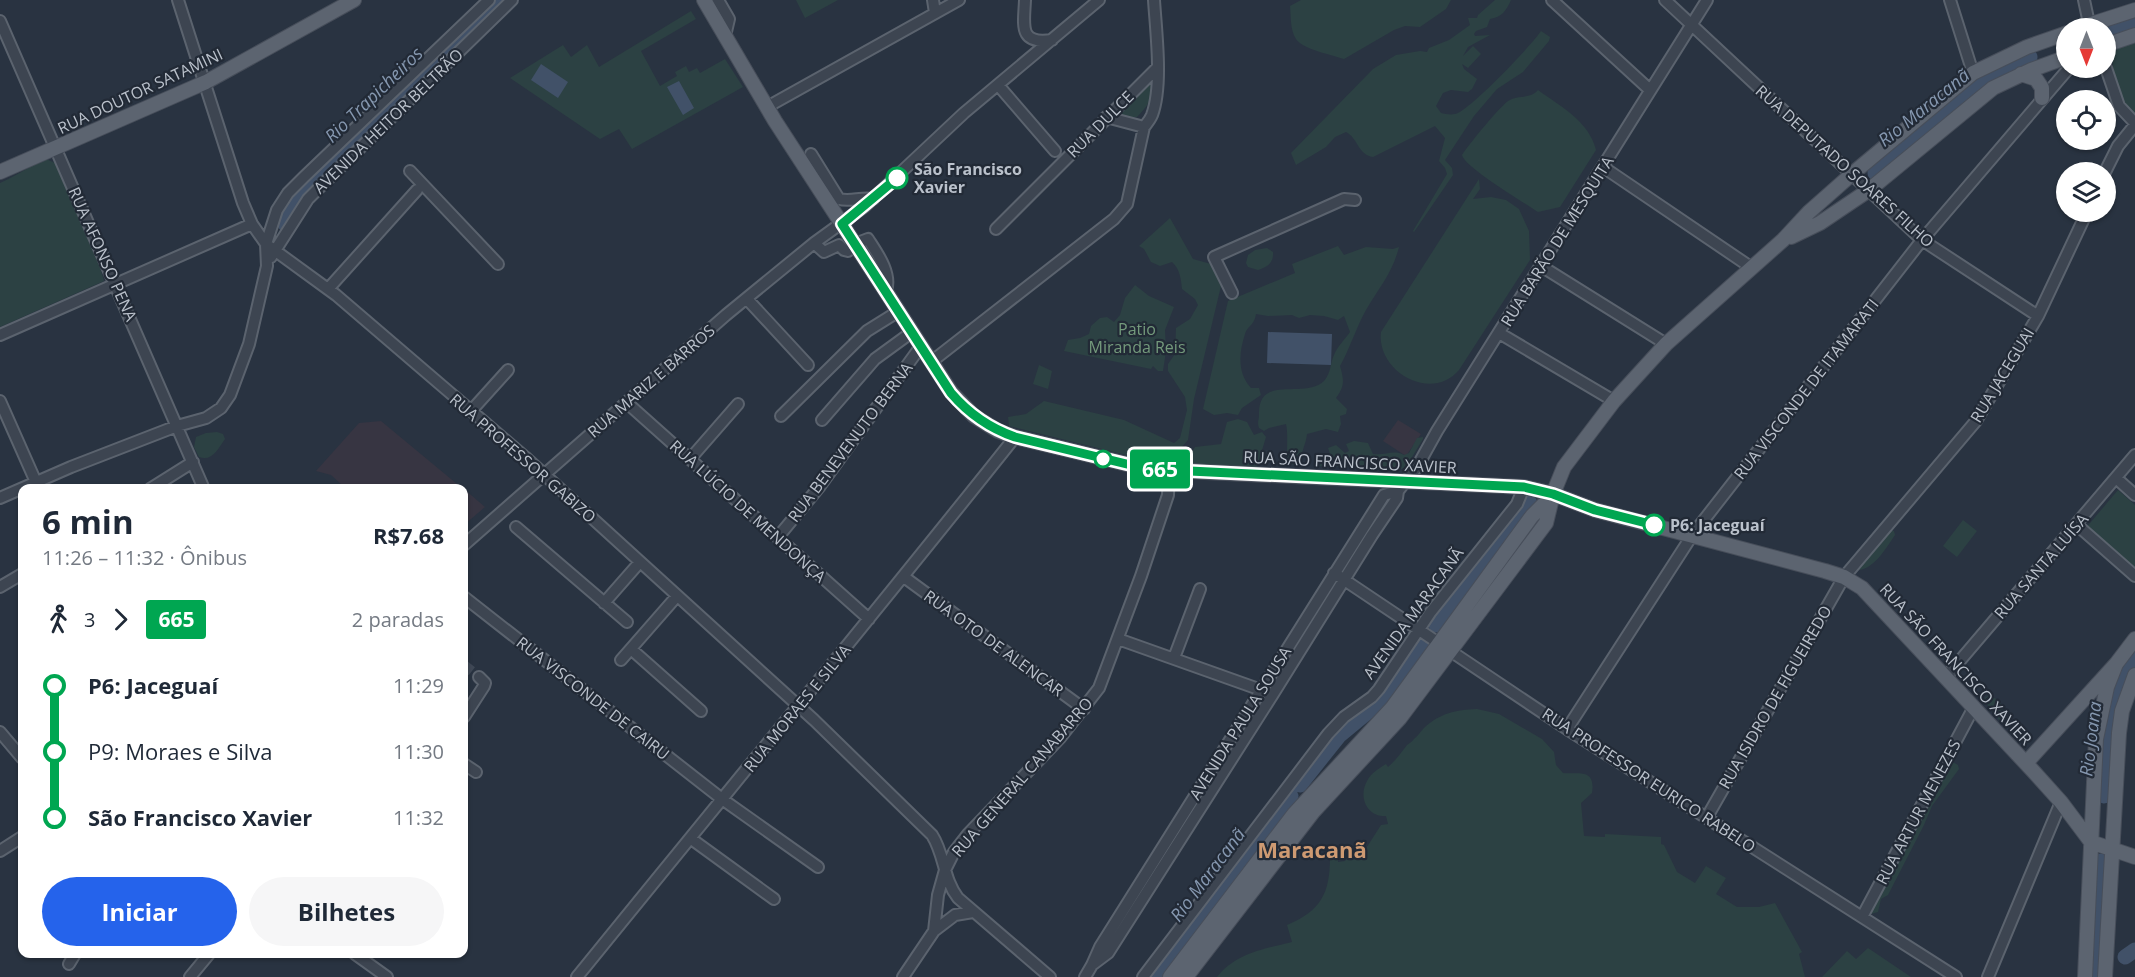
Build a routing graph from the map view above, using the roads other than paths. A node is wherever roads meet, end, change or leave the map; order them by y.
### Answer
1 (178, 0) edge
2 (354, 0) edge
3 (489, 0) edge
4 (512, 0) edge
5 (704, 0) edge
6 (718, 0) edge
7 (933, 0) edge
8 (959, 0) edge
9 (1025, 0) edge
10 (1099, 0) edge
11 (1154, 0) edge
12 (1552, 0) edge
13 (1665, 0) edge
14 (1707, 0) edge
15 (1950, 0) edge
16 (2084, 0) edge
17 (2135, 10) edge
18 (935, 13) junction
19 (2085, 18) edge
20 (2112, 18) edge
21 (0, 21) edge
22 (1691, 25) junction
23 (2135, 35) edge
24 (725, 36) junction
25 (2056, 37) edge
26 (1052, 40) junction
27 (2116, 42) edge
28 (2027, 47) junction
29 (2056, 61) edge
30 (1158, 67) junction
31 (2026, 72) junction
32 (1972, 73) junction
33 (2060, 78) edge
34 (2109, 78) edge
35 (206, 82) junction
36 (998, 85) junction
37 (1650, 90) junction
38 (2042, 98) junction
39 (766, 107) junction
40 (1106, 117) junction
41 (2135, 124) edge
42 (1144, 127) junction
43 (56, 148) junction
44 (1055, 151) dead end
45 (811, 154) dead end
46 (2110, 162) edge
47 (1603, 167) junction
48 (410, 171) dead end
49 (0, 172) edge
50 (1852, 174) junction
51 (417, 190) dead end
52 (1869, 190) junction
53 (873, 199) junction
54 (1355, 201) dead end
55 (2082, 222) edge
56 (252, 224) junction
57 (842, 224) junction
58 (996, 228) dead end
59 (1783, 240) junction
60 (1922, 240) junction
61 (814, 243) junction
62 (855, 244) junction
63 (271, 247) junction
64 (498, 264) dead end
65 (1541, 266) junction
66 (1752, 268) junction
67 (116, 284) junction
68 (328, 289) junction
69 (1232, 293) dead end
70 (747, 299) junction
71 (899, 311) junction
72 (2038, 316) junction
73 (912, 332) junction
74 (1498, 333) junction
75 (0, 335) edge
76 (1666, 344) junction
77 (921, 346) junction
78 (931, 362) junction
79 (808, 365) dead end
80 (508, 370) dead end
81 (0, 401) edge
82 (1614, 401) junction
83 (626, 402) junction
84 (738, 404) dead end
85 (471, 411) junction
86 (781, 416) dead end
87 (822, 420) dead end
88 (177, 426) junction
89 (1015, 437) junction
90 (2135, 455) edge
91 (690, 459) junction
92 (192, 462) junction
93 (1169, 470) junction
94 (543, 474) junction
95 (2116, 478) junction
96 (37, 484) edge
97 (39, 484) edge
98 (158, 484) edge
99 (202, 484) edge
100 (1402, 486) junction
101 (1524, 487) junction
102 (18, 492) edge
103 (1553, 494) junction
104 (2135, 495) edge
105 (0, 498) edge
106 (2077, 525) junction
107 (516, 527) dead end
108 (1369, 530) junction
109 (1693, 534) junction
110 (778, 537) junction
111 (468, 540) edge
112 (640, 562) junction
113 (1334, 573) junction
114 (18, 576) edge
115 (2135, 576) edge
116 (904, 577) junction
117 (1844, 577) junction
118 (1344, 579) junction
119 (0, 587) edge
120 (1200, 589) dead end
121 (677, 596) junction
122 (468, 600) edge
123 (604, 603) junction
124 (869, 619) junction
125 (627, 622) dead end
126 (1418, 630) junction
127 (1118, 639) junction
128 (2135, 639) edge
129 (1444, 647) junction
130 (631, 649) junction
131 (1174, 658) junction
132 (621, 660) dead end
133 (2116, 664) junction
134 (2135, 675) edge
135 (479, 677) dead end
136 (1946, 677) junction
137 (1262, 689) junction
138 (1273, 694) junction
139 (797, 705) junction
140 (1974, 707) junction
141 (1084, 709) junction
142 (468, 711) edge
143 (701, 711) dead end
144 (1567, 729) junction
145 (0, 732) edge
146 (18, 753) edge
147 (2026, 763) junction
148 (468, 767) edge
149 (476, 772) dead end
150 (722, 799) junction
151 (2061, 802) junction
152 (1194, 807) junction
153 (1707, 817) junction
154 (690, 838) junction
155 (18, 840) edge
156 (2091, 842) junction
157 (2111, 850) junction
158 (0, 851) edge
159 (2135, 857) edge
160 (818, 867) dead end
161 (945, 870) junction
162 (774, 899) dead end
163 (973, 912) junction
164 (1862, 917) junction
165 (1186, 925) junction
166 (934, 931) junction
167 (1200, 935) junction
168 (206, 958) edge
169 (361, 958) edge
170 (190, 977) edge
171 (387, 977) edge
172 (577, 977) edge
173 (903, 977) edge
174 (1050, 977) edge
175 (1085, 977) edge
176 (1143, 977) edge
177 (1170, 977) edge
178 (1186, 977) edge
179 (1956, 977) edge
180 (1988, 977) edge
181 (2085, 977) edge
182 (2105, 977) edge

1 - 35 street, RUA PROFESSOR GABIZO
2 - 35 main road, RUA DOUTOR SATAMINI
3 - 63 street, AVENIDA HEITOR BELTRÃO
4 - 63 street, AVENIDA HEITOR BELTRÃO
5 - 24 main road, RUA SÃO FRANCISCO XAVIER
6 - 24 street
7 - 18 street
8 - 18 street
9 - 26 street
10 - 26 street, RUA MARIZ E BARROS
11 - 30 street
12 - 37 street
13 - 22 street, RUA DEPUTADO SOARES FILHO
14 - 22 street, RUA BARÃO DE MESQUITA
15 - 32 street
16 - 19 street
17 - 20 main road
18 - 39 street
21 - 43 street, RUA AFONSO PENA
22 - 37 street, RUA BARÃO DE MESQUITA
22 - 50 street, RUA DEPUTADO SOARES FILHO
23 - 27 main road
24 - 39 main road, RUA SÃO FRANCISCO XAVIER
25 - 28 main road
26 - 36 street, RUA MARIZ E BARROS
28 - 31 main road
28 - 32 main road
29 - 31 main road
30 - 40 street, RUA DULCE
30 - 42 street
31 - 38 main road
31 - 52 main road
32 - 50 main road
33 - 38 street, RUA VISCONDE DE ITAMARATI
34 - 41 street
35 - 43 main road, RUA DOUTOR SATAMINI
35 - 56 street, RUA PROFESSOR GABIZO
36 - 44 street
36 - 53 street, RUA MARIZ E BARROS
37 - 47 street, RUA BARÃO DE MESQUITA
38 - 60 street, RUA VISCONDE DE ITAMARATI
39 - 57 main road, RUA SÃO FRANCISCO XAVIER
40 - 42 street
40 - 58 street, RUA DULCE
41 - 46 street
42 - 78 street
43 - 49 main road, RUA DOUTOR SATAMINI
43 - 67 street, RUA AFONSO PENA
45 - 53 street
47 - 65 street, RUA BARÃO DE MESQUITA
47 - 66 street
48 - 64 street
50 - 52 street, RUA DEPUTADO SOARES FILHO
50 - 59 main road
51 - 68 street
52 - 59 main road
52 - 60 street, RUA DEPUTADO SOARES FILHO
53 - 57 street, RUA MARIZ E BARROS
54 - 69 street
55 - 72 street, RUA JACEGUAI
56 - 63 street, RUA PROFESSOR GABIZO
56 - 67 street
57 - 61 street, RUA MARIZ E BARROS
57 - 62 main road, RUA SÃO FRANCISCO XAVIER
59 - 66 main road
60 - 72 street, RUA DEPUTADO SOARES FILHO
60 - 109 street, RUA VISCONDE DE ITAMARATI
61 - 62 street
61 - 70 street, RUA MARIZ E BARROS
62 - 71 main road, RUA SÃO FRANCISCO XAVIER
63 - 68 street, RUA PROFESSOR GABIZO
63 - 88 street
65 - 74 street, RUA BARÃO DE MESQUITA
65 - 76 street
66 - 76 main road
67 - 75 street
67 - 88 street, RUA AFONSO PENA
68 - 85 street, RUA PROFESSOR GABIZO
70 - 79 street
70 - 83 street, RUA MARIZ E BARROS
71 - 73 main road, RUA SÃO FRANCISCO XAVIER
71 - 86 street
72 - 117 street, RUA JACEGUAI
73 - 77 main road, RUA SÃO FRANCISCO XAVIER
73 - 87 street
74 - 82 street
74 - 100 street, RUA BARÃO DE MESQUITA
76 - 82 main road
77 - 78 main road, RUA SÃO FRANCISCO XAVIER
77 - 110 street, RUA BENEVENUTO BERNA
78 - 89 main road, RUA SÃO FRANCISCO XAVIER
80 - 85 street
81 - 96 street
82 - 103 main road
83 - 91 street, RUA LÚCIO DE MENDONÇA
83 - 94 street, RUA MARIZ E BARROS
84 - 91 street
85 - 94 street, RUA PROFESSOR GABIZO
88 - 92 street, RUA AFONSO PENA
88 - 97 street
89 - 93 main road, RUA SÃO FRANCISCO XAVIER
89 - 116 street, RUA MORAES E SILVA
90 - 95 street, RUA SANTA LUÍSA
91 - 110 street, RUA LÚCIO DE MENDONÇA
92 - 98 street
92 - 99 street, RUA AFONSO PENA
93 - 100 main road, RUA SÃO FRANCISCO XAVIER
93 - 127 street, RUA GENERAL CANABARRO
94 - 111 street, RUA MARIZ E BARROS
94 - 112 street, RUA PROFESSOR GABIZO
95 - 104 street
95 - 106 street, RUA SANTA LUÍSA
100 - 101 main road, RUA SÃO FRANCISCO XAVIER
100 - 108 street, AVENIDA PAULA SOUSA
101 - 103 main road, RUA SÃO FRANCISCO XAVIER
101 - 126 street, AVENIDA MARACANÃ
102 - 105 street
103 - 109 main road, RUA SÃO FRANCISCO XAVIER
103 - 129 main road
106 - 115 street
106 - 136 street, RUA SANTA LUÍSA
107 - 123 street
108 - 113 street, AVENIDA PAULA SOUSA
108 - 118 street, AVENIDA PAULA SOUSA
109 - 117 main road, RUA SÃO FRANCISCO XAVIER
109 - 144 street, RUA VISCONDE DE ITAMARATI
110 - 124 street, RUA LÚCIO DE MENDONÇA
112 - 121 street, RUA PROFESSOR GABIZO
112 - 123 street
113 - 118 street, RUA PROFESSOR EURICO RABELO
113 - 137 street, AVENIDA PAULA SOUSA
114 - 119 street
116 - 124 street, RUA MORAES E SILVA
116 - 141 street, RUA OTO DE ALENCAR
117 - 136 main road, RUA SÃO FRANCISCO XAVIER
117 - 153 street, RUA ISIDRO DE FIGUEIREDO
118 - 126 street, RUA PROFESSOR EURICO RABELO
118 - 138 street, AVENIDA PAULA SOUSA
120 - 131 street
121 - 130 street
121 - 139 street, RUA PROFESSOR GABIZO
122 - 150 street, RUA VISCONDE DE CAIRU
123 - 125 street
124 - 139 street, RUA MORAES E SILVA
126 - 129 street, RUA PROFESSOR EURICO RABELO
126 - 165 street, AVENIDA MARACANÃ
127 - 131 street
127 - 141 street, RUA GENERAL CANABARRO
128 - 133 main road
129 - 144 street, RUA PROFESSOR EURICO RABELO
129 - 167 main road
129 - 178 main road
130 - 132 street
130 - 143 street
131 - 137 street
133 - 147 main road
133 - 156 main road
134 - 157 main road
135 - 142 street
136 - 140 main road, RUA SÃO FRANCISCO XAVIER
137 - 138 street
137 - 152 street, AVENIDA PAULA SOUSA
138 - 152 street, AVENIDA PAULA SOUSA
139 - 150 street, RUA MORAES E SILVA
139 - 161 street, RUA PROFESSOR GABIZO
140 - 147 main road, RUA SÃO FRANCISCO XAVIER
140 - 164 street, RUA ARTUR MENEZES
141 - 161 street, RUA GENERAL CANABARRO
144 - 153 street, RUA PROFESSOR EURICO RABELO
145 - 146 street
147 - 151 main road, RUA SÃO FRANCISCO XAVIER
148 - 149 street
150 - 154 street, RUA MORAES E SILVA
150 - 160 street, RUA VISCONDE DE CAIRU
151 - 156 main road, RUA SÃO FRANCISCO XAVIER
151 - 180 street
152 - 175 street, AVENIDA PAULA SOUSA
153 - 164 street, RUA PROFESSOR EURICO RABELO
154 - 162 street
154 - 172 street, RUA MORAES E SILVA
155 - 158 street
156 - 157 main road
156 - 181 main road
157 - 159 main road
157 - 182 main road
161 - 163 street, RUA PROFESSOR GABIZO
161 - 166 street, RUA GENERAL CANABARRO
163 - 166 street
163 - 174 street, RUA PROFESSOR GABIZO
164 - 179 street, RUA PROFESSOR EURICO RABELO
165 - 167 street
165 - 176 street, AVENIDA MARACANÃ
166 - 173 street, RUA GENERAL CANABARRO
167 - 177 main road
168 - 170 street
169 - 171 street

